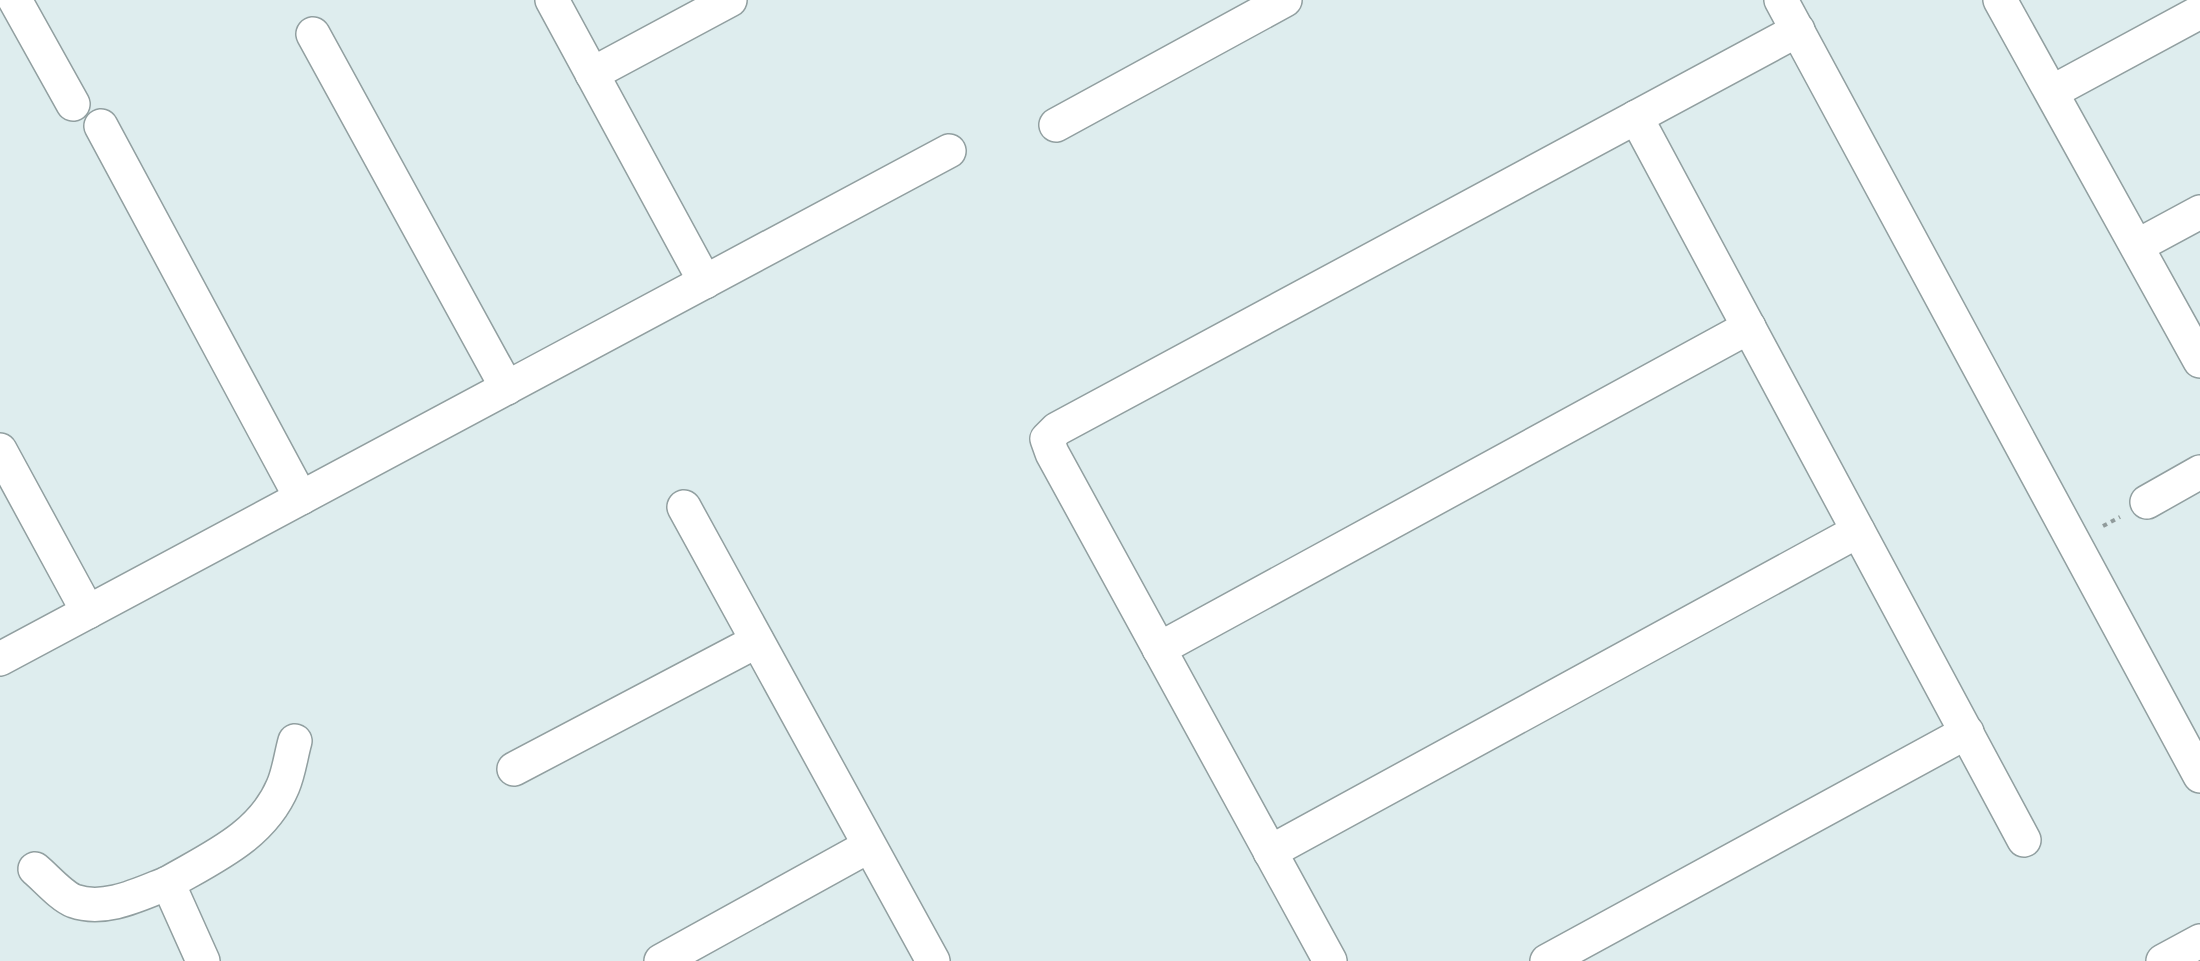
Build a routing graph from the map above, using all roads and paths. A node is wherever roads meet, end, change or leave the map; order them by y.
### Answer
1 (15, 0) edge
2 (552, 0) edge
3 (730, 0) edge
4 (1286, 0) edge
5 (1781, 0) edge
6 (2001, 0) edge
7 (2200, 12) edge
8 (1797, 30) junction
9 (313, 34) dead end
10 (592, 74) junction
11 (2052, 92) junction
12 (73, 104) dead end
13 (1636, 117) junction
14 (1056, 124) dead end
15 (101, 126) dead end
16 (949, 151) dead end
17 (2200, 212) edge
18 (2137, 246) junction
19 (705, 282) junction
20 (1749, 327) junction
21 (2200, 361) edge
22 (507, 388) junction
23 (0, 450) edge
24 (2200, 472) edge
25 (301, 498) junction
26 (2147, 502) joint
27 (684, 507) dead end
28 (1858, 531) junction
29 (2073, 542) junction
30 (88, 612) junction
31 (757, 641) junction
32 (1159, 649) junction
33 (0, 659) edge
34 (1967, 732) junction
35 (2190, 732) edge
36 (295, 741) dead end
37 (514, 769) dead end
38 (2200, 776) edge
39 (2024, 840) dead end
40 (869, 846) junction
41 (1270, 852) junction
42 (34, 869) dead end
43 (168, 883) junction
44 (2200, 941) edge
45 (203, 961) edge
46 (661, 961) edge
47 (933, 961) edge
48 (1330, 961) edge
49 (1547, 961) edge
50 (2163, 961) edge

1 - 12 street
2 - 10 street
3 - 10 street
4 - 14 street
5 - 8 street
6 - 11 street
7 - 11 street
8 - 13 street
8 - 29 street
9 - 22 street
10 - 19 street
11 - 18 street
13 - 20 street
13 - 32 street
15 - 25 street
16 - 19 street
17 - 18 street
18 - 21 street
19 - 22 street
20 - 28 street
20 - 32 street
22 - 25 street
23 - 30 street
24 - 26 street
25 - 30 street
26 - 29 path
27 - 31 street
28 - 34 street
28 - 41 street
29 - 35 street
30 - 33 street
31 - 37 street
31 - 40 street
32 - 41 street
34 - 39 street
34 - 49 street
35 - 38 street
36 - 43 street
40 - 46 street
40 - 47 street
41 - 48 street
42 - 43 street
43 - 45 street
44 - 50 street

